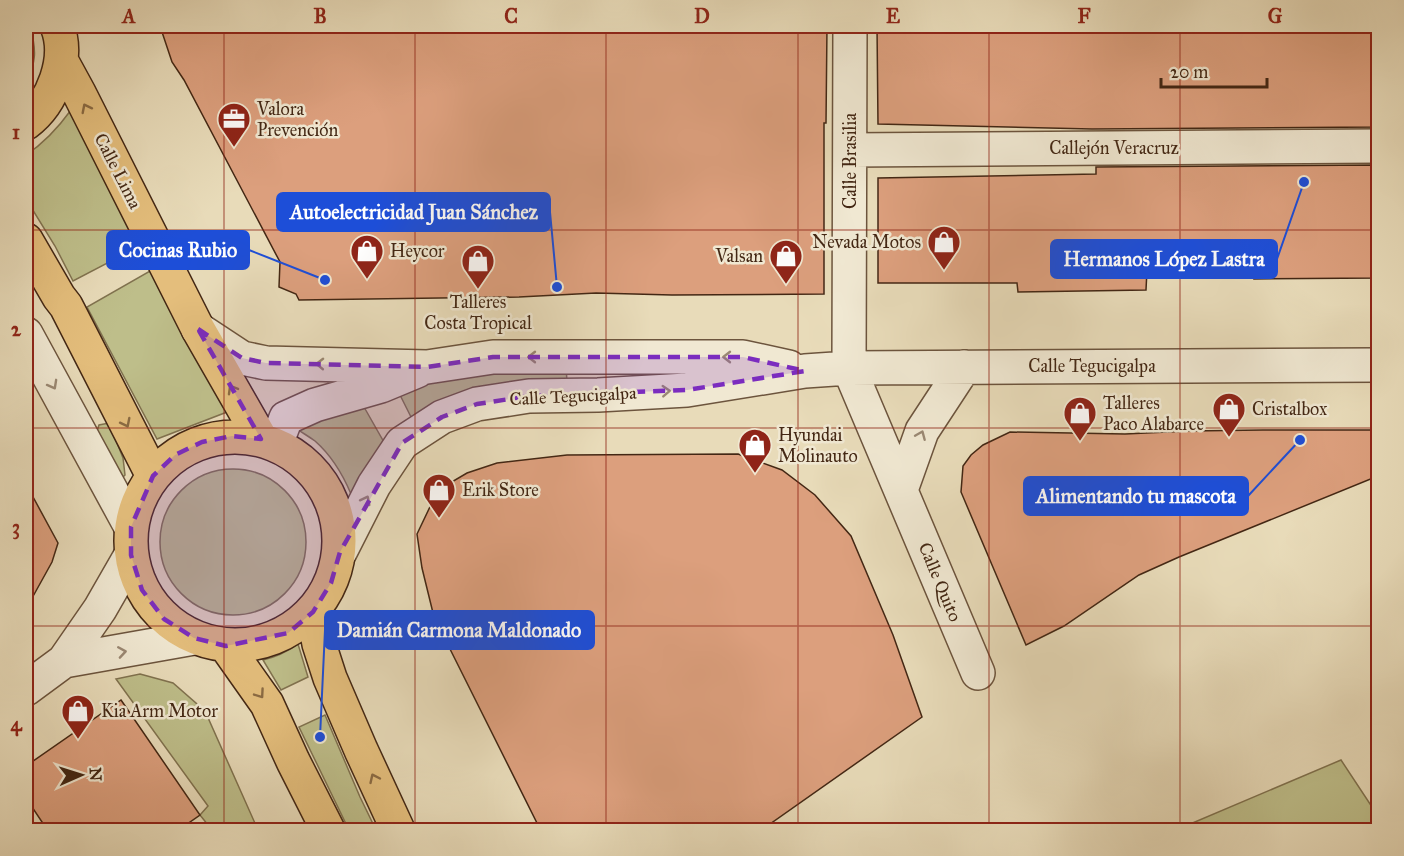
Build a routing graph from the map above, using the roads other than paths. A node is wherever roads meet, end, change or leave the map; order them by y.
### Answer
1 (57, 26) edge
2 (850, 26) edge
3 (61, 60) junction
4 (26, 123) edge
5 (1378, 146) edge
6 (850, 150) junction
7 (26, 240) edge
8 (198, 329) junction
9 (26, 334) edge
10 (1378, 365) edge
11 (427, 367) junction
12 (964, 367) junction
13 (849, 368) junction
14 (805, 371) junction
15 (268, 442) junction
16 (153, 476) junction
17 (901, 490) junction
18 (131, 541) junction
19 (340, 552) junction
20 (313, 612) junction
21 (194, 638) junction
22 (226, 646) junction
23 (64, 661) junction
24 (978, 673) dead end
25 (26, 689) edge
26 (328, 831) edge
27 (398, 831) edge

1 - 3 main road
2 - 6 street, Calle Brasilia
3 - 4 main road
8 -> 3 main road, Calle Lima
5 - 6 street, Callejón Veracruz
6 - 13 street, Calle Brasilia
7 -> 16 main road
11 -> 8 street, Calle Tegucigalpa
15 -> 8 main road, Calle Lima
9 -> 18 street
10 - 12 street, Calle Tegucigalpa
14 -> 11 street, Calle Tegucigalpa
11 - 15 street, Calle Tegucigalpa
12 - 13 street, Calle Tegucigalpa
17 -> 12 street
13 - 14 street, Calle Tegucigalpa
13 - 17 street, Calle Quito
19 -> 14 street, Calle Tegucigalpa
15 - 16 main road
15 - 19 main road
16 - 18 main road
17 - 24 street, Calle Quito
18 - 21 main road
18 - 23 street
19 - 20 main road
20 - 22 main road
27 -> 20 main road
21 - 22 main road
23 -> 21 street
22 -> 26 main road
23 - 25 street

